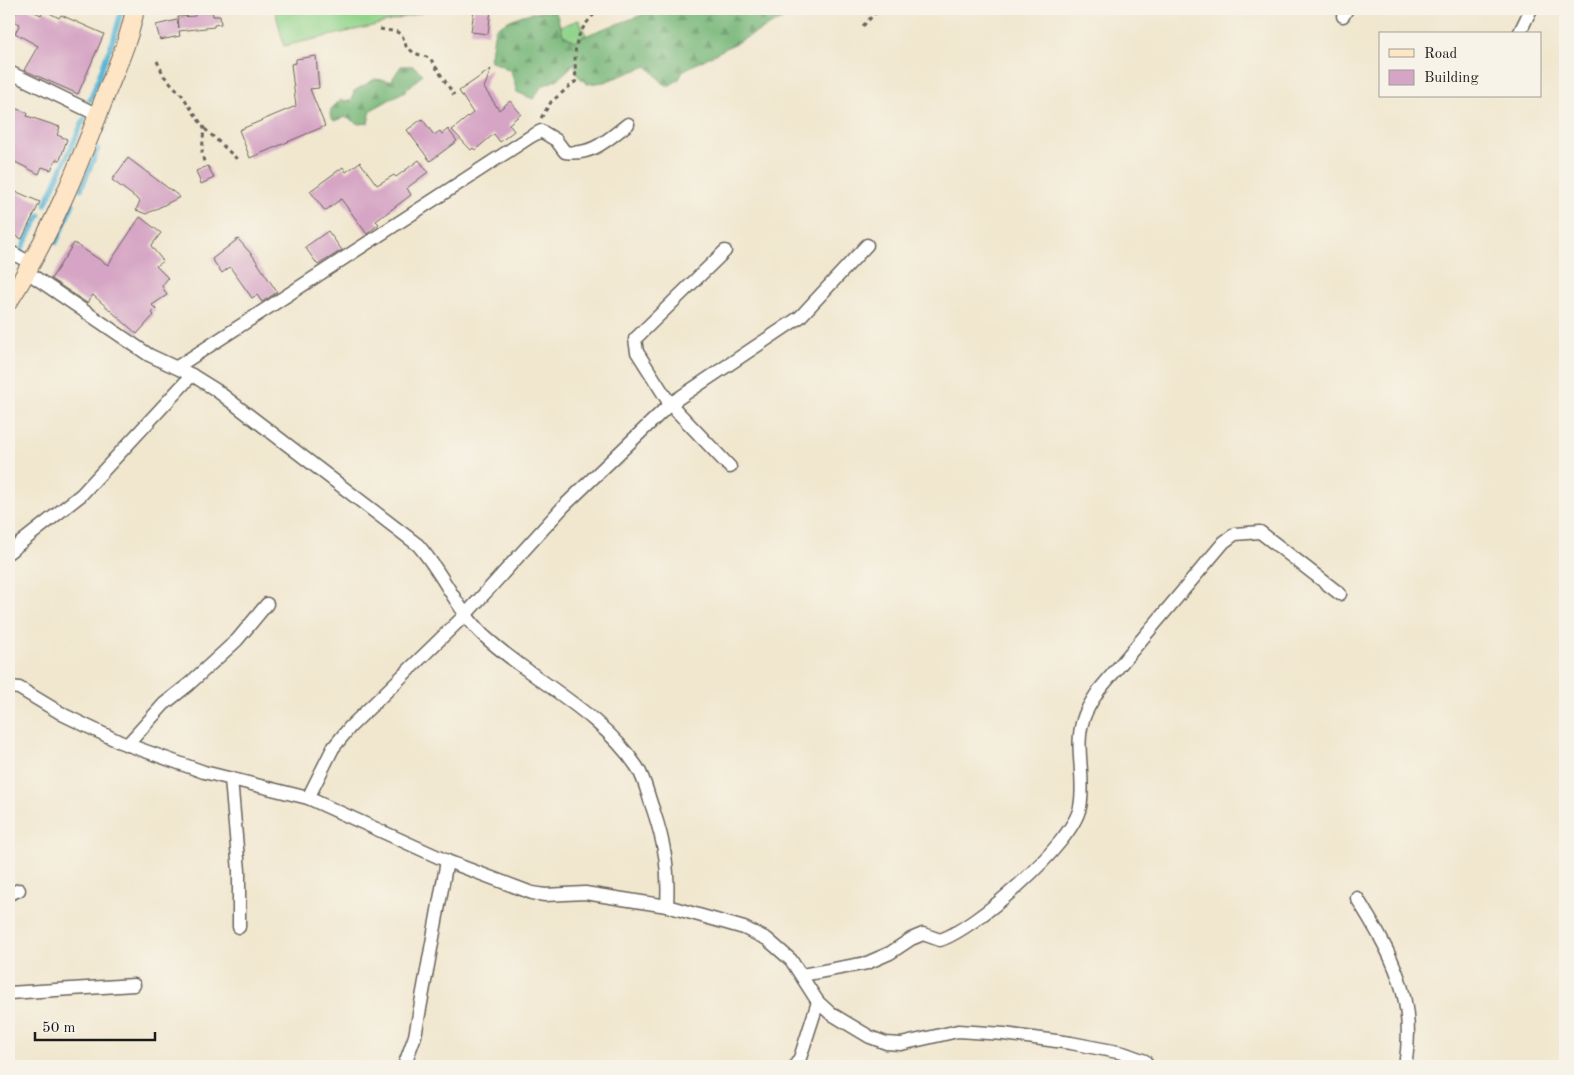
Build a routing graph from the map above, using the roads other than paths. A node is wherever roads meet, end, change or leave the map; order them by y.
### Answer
1 (135, 9) edge
2 (1531, 9) edge
3 (1520, 32) edge
4 (9, 72) edge
5 (98, 115) junction
6 (628, 124) dead end
7 (867, 245) dead end
8 (9, 251) edge
9 (725, 251) dead end
10 (29, 268) junction
11 (9, 301) edge
12 (177, 367) junction
13 (192, 375) junction
14 (670, 404) junction
15 (730, 467) dead end
16 (9, 552) edge
17 (1340, 594) dead end
18 (267, 604) dead end
19 (467, 614) junction
20 (9, 686) edge
21 (127, 745) junction
22 (231, 779) junction
23 (308, 798) junction
24 (447, 861) junction
25 (1357, 898) dead end
26 (667, 906) junction
27 (239, 927) dead end
28 (802, 975) junction
29 (134, 985) dead end
30 (9, 993) edge
31 (818, 1002) junction
32 (404, 1066) edge
33 (795, 1066) edge
34 (1147, 1066) edge
35 (1405, 1066) edge

1 - 5 street
2 - 3 street
4 - 5 street
5 - 10 street
6 - 12 street
7 - 14 street
8 - 10 street
9 - 14 street
10 - 11 street
10 - 12 street
12 - 13 street
13 - 16 street
13 - 19 street
14 - 15 street
14 - 19 street
17 - 28 street
18 - 21 street
19 - 23 street
19 - 26 street
20 - 21 street
21 - 22 street
22 - 23 street
22 - 27 street
23 - 24 street
24 - 26 street
24 - 32 street
25 - 35 street
26 - 28 street
28 - 31 street
29 - 30 street
31 - 33 street
31 - 34 street

